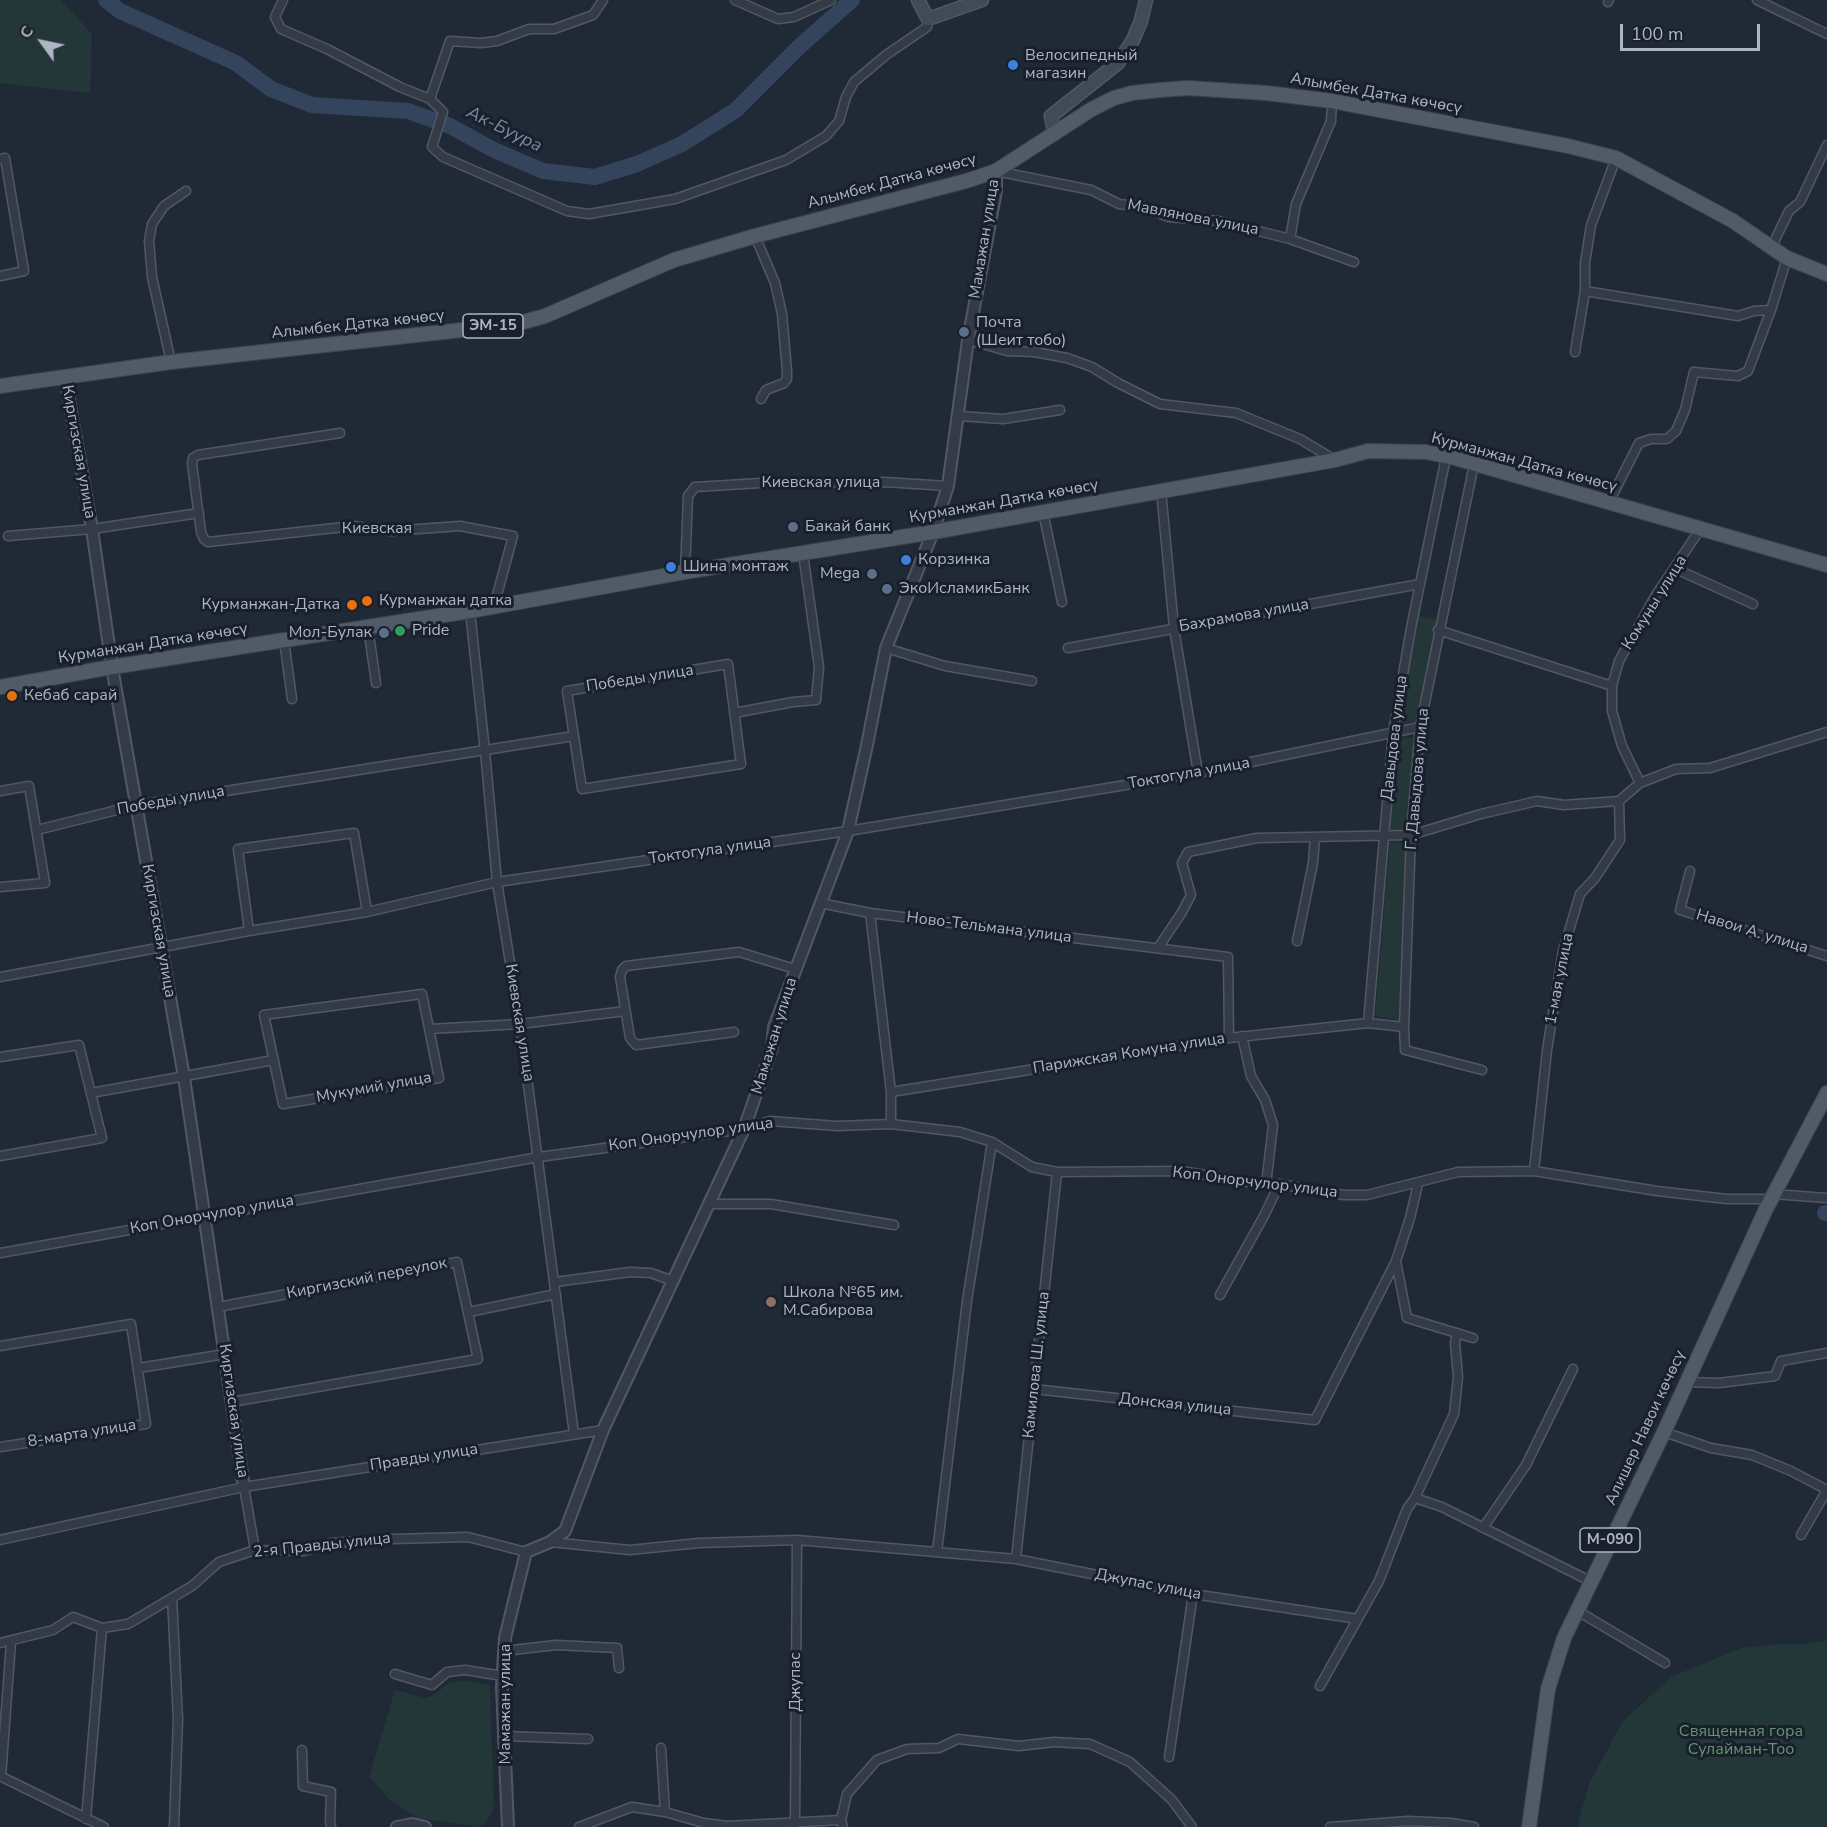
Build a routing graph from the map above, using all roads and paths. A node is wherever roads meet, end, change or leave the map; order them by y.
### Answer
1 (283, 0) edge
2 (603, 0) edge
3 (735, 0) edge
4 (831, 0) edge
5 (918, 0) edge
6 (982, 0) edge
7 (1146, 0) edge
8 (1757, 0) edge
9 (928, 19) junction
10 (1827, 33) edge
11 (430, 99) junction
12 (1332, 101) junction
13 (1054, 131) junction
14 (1827, 145) edge
15 (1616, 158) junction
16 (0, 159) edge
17 (996, 171) junction
18 (186, 191) dead end
19 (755, 236) junction
20 (1290, 239) junction
21 (1771, 248) junction
22 (1787, 258) junction
23 (1354, 262) dead end
24 (1827, 274) edge
25 (0, 276) edge
26 (1586, 291) junction
27 (1771, 310) junction
28 (968, 340) junction
29 (1575, 352) dead end
30 (171, 362) junction
31 (65, 377) junction
32 (0, 386) edge
33 (761, 399) dead end
34 (1060, 411) dead end
35 (958, 416) junction
36 (340, 434) dead end
37 (1446, 456) junction
38 (1335, 460) junction
39 (1474, 464) junction
40 (948, 486) junction
41 (1161, 490) junction
42 (1609, 502) junction
43 (1043, 512) junction
44 (199, 513) junction
45 (1701, 528) junction
46 (92, 529) junction
47 (933, 531) junction
48 (8, 536) dead end
49 (803, 553) junction
50 (1827, 565) edge
51 (1676, 569) junction
52 (685, 572) junction
53 (1420, 584) junction
54 (1062, 602) dead end
55 (1753, 604) dead end
56 (494, 606) junction
57 (470, 611) junction
58 (368, 627) junction
59 (1174, 628) junction
60 (1438, 630) junction
61 (284, 640) junction
62 (886, 648) junction
63 (1068, 648) dead end
64 (112, 667) junction
65 (1032, 681) dead end
66 (376, 682) dead end
67 (1612, 686) junction
68 (0, 687) edge
69 (292, 699) dead end
70 (734, 713) junction
71 (1420, 727) junction
72 (1827, 732) edge
73 (1393, 733) junction
74 (574, 736) junction
75 (485, 751) junction
76 (1198, 773) junction
77 (1640, 783) junction
78 (0, 790) edge
79 (1618, 801) junction
80 (137, 805) junction
81 (37, 830) junction
82 (848, 831) junction
83 (1384, 836) junction
84 (1411, 836) junction
85 (1315, 837) junction
86 (1690, 871) dead end
87 (497, 882) junction
88 (0, 887) edge
89 (820, 903) junction
90 (367, 912) junction
91 (870, 913) junction
92 (249, 931) junction
93 (1297, 941) dead end
94 (160, 947) junction
95 (1158, 948) junction
96 (1827, 956) edge
97 (795, 969) junction
98 (0, 977) edge
99 (625, 1011) junction
100 (1368, 1023) junction
101 (520, 1024) junction
102 (1404, 1027) junction
103 (429, 1029) junction
104 (734, 1032) dead end
105 (1242, 1036) junction
106 (1229, 1038) junction
107 (0, 1058) edge
108 (274, 1060) junction
109 (1482, 1071) dead end
110 (184, 1077) junction
111 (91, 1092) junction
112 (891, 1092) junction
113 (1827, 1093) edge
114 (891, 1124) junction
115 (744, 1129) junction
116 (992, 1142) junction
117 (0, 1156) edge
118 (539, 1157) junction
119 (1534, 1171) junction
120 (1057, 1172) junction
121 (1279, 1184) junction
122 (1418, 1184) junction
123 (1266, 1185) junction
124 (1772, 1196) junction
125 (1827, 1198) edge
126 (710, 1204) junction
127 (205, 1217) junction
128 (894, 1225) dead end
129 (0, 1253) edge
130 (1396, 1262) junction
131 (674, 1281) junction
132 (555, 1282) junction
133 (556, 1294) junction
134 (1220, 1295) dead end
135 (218, 1307) junction
136 (469, 1312) junction
137 (1457, 1334) junction
138 (1473, 1338) dead end
139 (0, 1346) edge
140 (1827, 1353) edge
141 (225, 1354) junction
142 (139, 1368) junction
143 (1573, 1370) dead end
144 (1686, 1382) junction
145 (1034, 1389) junction
146 (232, 1402) junction
147 (603, 1430) junction
148 (1664, 1432) junction
149 (574, 1434) junction
150 (0, 1446) edge
151 (244, 1487) junction
152 (1827, 1490) edge
153 (1415, 1498) junction
154 (1484, 1528) junction
155 (1801, 1535) dead end
156 (0, 1540) edge
157 (797, 1540) junction
158 (550, 1542) junction
159 (255, 1550) junction
160 (526, 1552) junction
161 (937, 1552) junction
162 (1016, 1559) junction
163 (1590, 1581) junction
164 (1193, 1594) junction
165 (172, 1598) junction
166 (1576, 1610) junction
167 (1358, 1619) junction
168 (102, 1628) junction
169 (11, 1642) junction
170 (0, 1643) edge
171 (504, 1651) junction
172 (1665, 1663) dead end
173 (619, 1668) dead end
174 (395, 1674) dead end
175 (503, 1676) junction
176 (1320, 1686) dead end
177 (504, 1736) junction
178 (588, 1739) dead end
179 (661, 1748) dead end
180 (302, 1750) dead end
181 (1169, 1757) dead end
182 (0, 1777) edge
183 (665, 1812) junction
184 (86, 1819) junction
185 (795, 1824) junction
186 (842, 1824) edge
187 (104, 1827) edge
188 (174, 1827) edge
189 (331, 1827) edge
190 (397, 1827) edge
191 (425, 1827) edge
192 (508, 1827) edge
193 (579, 1827) edge
194 (1192, 1827) edge
195 (1330, 1827) edge
196 (1474, 1827) edge
197 (1529, 1827) edge

1 - 11 street
2 - 11 street
3 - 4 street
5 - 9 main road
6 - 9 main road
7 - 13 main road
8 - 10 street
9 - 11 street
12 - 13 main road, Алымбек Датка көчөсү
12 - 15 main road, Алымбек Датка көчөсү
12 - 20 street
13 - 17 main road, Алымбек Датка көчөсү
14 - 21 street
15 - 21 main road, Алымбек Датка көчөсү
15 - 26 street
16 - 25 street
17 - 19 main road, Алымбек Датка көчөсү / ЭМ-15
17 - 20 street, Мавлянова улица
17 - 28 street, Мамажан улица
18 - 30 street
19 - 30 main road, Алымбек Датка көчөсү / ЭМ-15
19 - 33 street
20 - 23 street, Мавлянова улица
21 - 22 main road, Алымбек Датка көчөсү
22 - 24 main road, Алымбек Датка көчөсү
22 - 27 street
26 - 27 street
26 - 29 street
27 - 42 street
28 - 35 street, Мамажан улица
28 - 38 street
30 - 31 main road, Алымбек Датка көчөсү / ЭМ-15
31 - 32 main road, Алымбек Датка көчөсү / ЭМ-15
31 - 46 street, Киргизская улица
34 - 35 street
35 - 40 street, Мамажан улица
36 - 44 street
37 - 38 main road, Курманжан Датка көчөсү
37 - 39 main road, Курманжан Датка көчөсү
37 - 53 street, Давыдова улица
38 - 41 main road, Курманжан Датка көчөсү
39 - 42 main road, Курманжан Датка көчөсү
39 - 60 street, Г. Давыдова улица
40 - 47 street, Мамажан улица
40 - 52 street, Киевская улица
41 - 43 main road, Курманжан Датка көчөсү
41 - 59 street
42 - 45 main road, Курманжан Датка көчөсү
43 - 47 main road, Курманжан Датка көчөсү
43 - 54 street
44 - 46 street
44 - 56 street, Киевская
45 - 50 main road, Курманжан Датка көчөсү
45 - 51 street, Комуны улица
46 - 48 street
46 - 64 street, Киргизская улица
47 - 49 main road, Курманжан Датка көчөсү
47 - 62 street, Мамажан улица
49 - 52 main road, Курманжан Датка көчөсү
49 - 70 street
51 - 55 street
51 - 67 street, Комуны улица
52 - 56 main road, Курманжан Датка көчөсү
53 - 59 street, Бахрамова улица
53 - 73 street, Давыдова улица
56 - 57 main road, Курманжан Датка көчөсү
57 - 58 main road, Курманжан Датка көчөсү
57 - 75 street, Киевская улица
58 - 61 main road, Курманжан Датка көчөсү
58 - 66 street
59 - 63 street, Бахрамова улица
59 - 76 street
60 - 67 street
60 - 71 street, Г. Давыдова улица
61 - 64 main road, Курманжан Датка көчөсү
61 - 69 street
62 - 65 street
62 - 82 street, Мамажан улица
64 - 68 main road, Курманжан Датка көчөсү
64 - 80 street, Киргизская улица
67 - 77 street, Комуны улица
70 - 74 street, Победы улица
70 - 74 street, Победы улица
71 - 73 street, Токтогула улица
71 - 84 street, Г. Давыдова улица
72 - 77 street
73 - 76 street, Токтогула улица
73 - 83 street, Давыдова улица
74 - 75 street, Победы улица
75 - 80 street, Победы улица
75 - 87 street, Киевская улица
76 - 82 street, Токтогула улица
77 - 79 street
78 - 81 street
79 - 84 street
79 - 119 street, 1-мая улица
80 - 81 street, Победы улица
80 - 94 street, Киргизская улица
81 - 88 street
82 - 87 street, Токтогула улица
82 - 89 street, Мамажан улица
83 - 84 street
83 - 85 street
83 - 100 street, Давыдова улица
84 - 102 street, Г. Давыдова улица
85 - 93 street
85 - 95 street
86 - 96 street, Навои А. улица
87 - 90 street, Токтогула улица
87 - 101 street, Киевская улица
89 - 91 street, Ново-Тельмана улица
89 - 97 street, Мамажан улица
90 - 92 street, Токтогула улица
90 - 92 street
91 - 95 street, Ново-Тельмана улица
91 - 112 street
92 - 94 street, Токтогула улица
94 - 98 street, Токтогула улица
94 - 110 street, Киргизская улица
95 - 106 street, Ново-Тельмана улица
97 - 99 street
97 - 115 street, Мамажан улица
99 - 101 street
99 - 104 street
100 - 102 street, Парижская Комуна улица
100 - 105 street, Парижская Комуна улица
101 - 103 street
101 - 118 street, Киевская улица
102 - 109 street, Г. Давыдова улица
103 - 108 street, Мукумий улица
103 - 108 street, Мукумий улица
105 - 106 street, Парижская Комуна улица
105 - 123 street
106 - 112 street, Парижская Комуна улица
107 - 111 street
108 - 110 street
110 - 111 street
110 - 127 street, Киргизская улица
111 - 117 street
112 - 114 street
113 - 124 main road, Алишер Навои көчөсү / М-090
114 - 115 street, Коп Онорчулор улица
114 - 116 street, Коп Онорчулор улица
115 - 118 street, Коп Онорчулор улица
115 - 126 street, Мамажан улица
116 - 120 street, Коп Онорчулор улица
116 - 161 street
118 - 127 street, Коп Онорчулор улица
118 - 132 street, Киевская улица
119 - 122 street, Коп Онорчулор улица
119 - 124 street, Коп Онорчулор улица
120 - 123 street, Коп Онорчулор улица
120 - 145 street, Камилова Ш. улица
121 - 122 street, Коп Онорчулор улица
121 - 123 street, Коп Онорчулор улица
121 - 134 street
122 - 130 street
124 - 125 street, Коп Онорчулор улица
124 - 144 main road, Алишер Навои көчөсү / М-090
126 - 128 street
126 - 131 street, Мамажан улица
127 - 129 street, Коп Онорчулор улица
127 - 135 street, Киргизская улица
130 - 137 street
130 - 145 street, Донская улица
131 - 132 street
131 - 147 street, Мамажан улица
132 - 133 street, Киевская улица
133 - 136 street
133 - 149 street, Киевская улица
135 - 136 street, Киргизский переулок
135 - 141 street, Киргизская улица
136 - 146 street, Киргизский переулок
137 - 138 street
137 - 153 street
139 - 142 street, 8-марта улица
140 - 144 street
141 - 142 street
141 - 146 street, Киргизская улица
142 - 150 street, 8-марта улица
143 - 154 street
144 - 148 main road, Алишер Навои көчөсү / М-090
145 - 162 street, Камилова Ш. улица
146 - 151 street, Киргизская улица
147 - 149 street, Правды улица
147 - 158 street, Мамажан улица
148 - 152 street
148 - 163 main road, Алишер Навои көчөсү / М-090
149 - 151 street, Правды улица
151 - 156 street, Правды улица
151 - 159 street
152 - 155 street
153 - 154 street
153 - 167 street
154 - 163 street
157 - 158 street, Джупас улица
157 - 161 street, Джупас улица
157 - 185 street, Джупас
158 - 160 street, Мамажан улица
159 - 160 street, 2-я Правды улица
159 - 165 street, 2-я Правды улица
160 - 171 street, Мамажан улица
161 - 162 street, Джупас улица
162 - 164 street, Джупас улица
163 - 166 main road, Алишер Навои көчөсү / М-090
164 - 167 street, Джупас улица
164 - 181 street
165 - 168 street, 2-я Правды улица
165 - 188 street
166 - 172 street
166 - 197 main road, Алишер Навои көчөсү / М-090
167 - 176 street
168 - 169 street
168 - 184 street
169 - 170 street
169 - 182 street
171 - 173 street
171 - 175 street, Мамажан улица
174 - 175 street
175 - 177 street, Мамажан улица
177 - 178 street
177 - 192 street, Мамажан улица
179 - 183 street
180 - 189 street
182 - 184 street
183 - 185 street
183 - 193 street
184 - 187 street
185 - 186 street
186 - 194 street
190 - 191 street
195 - 196 street

